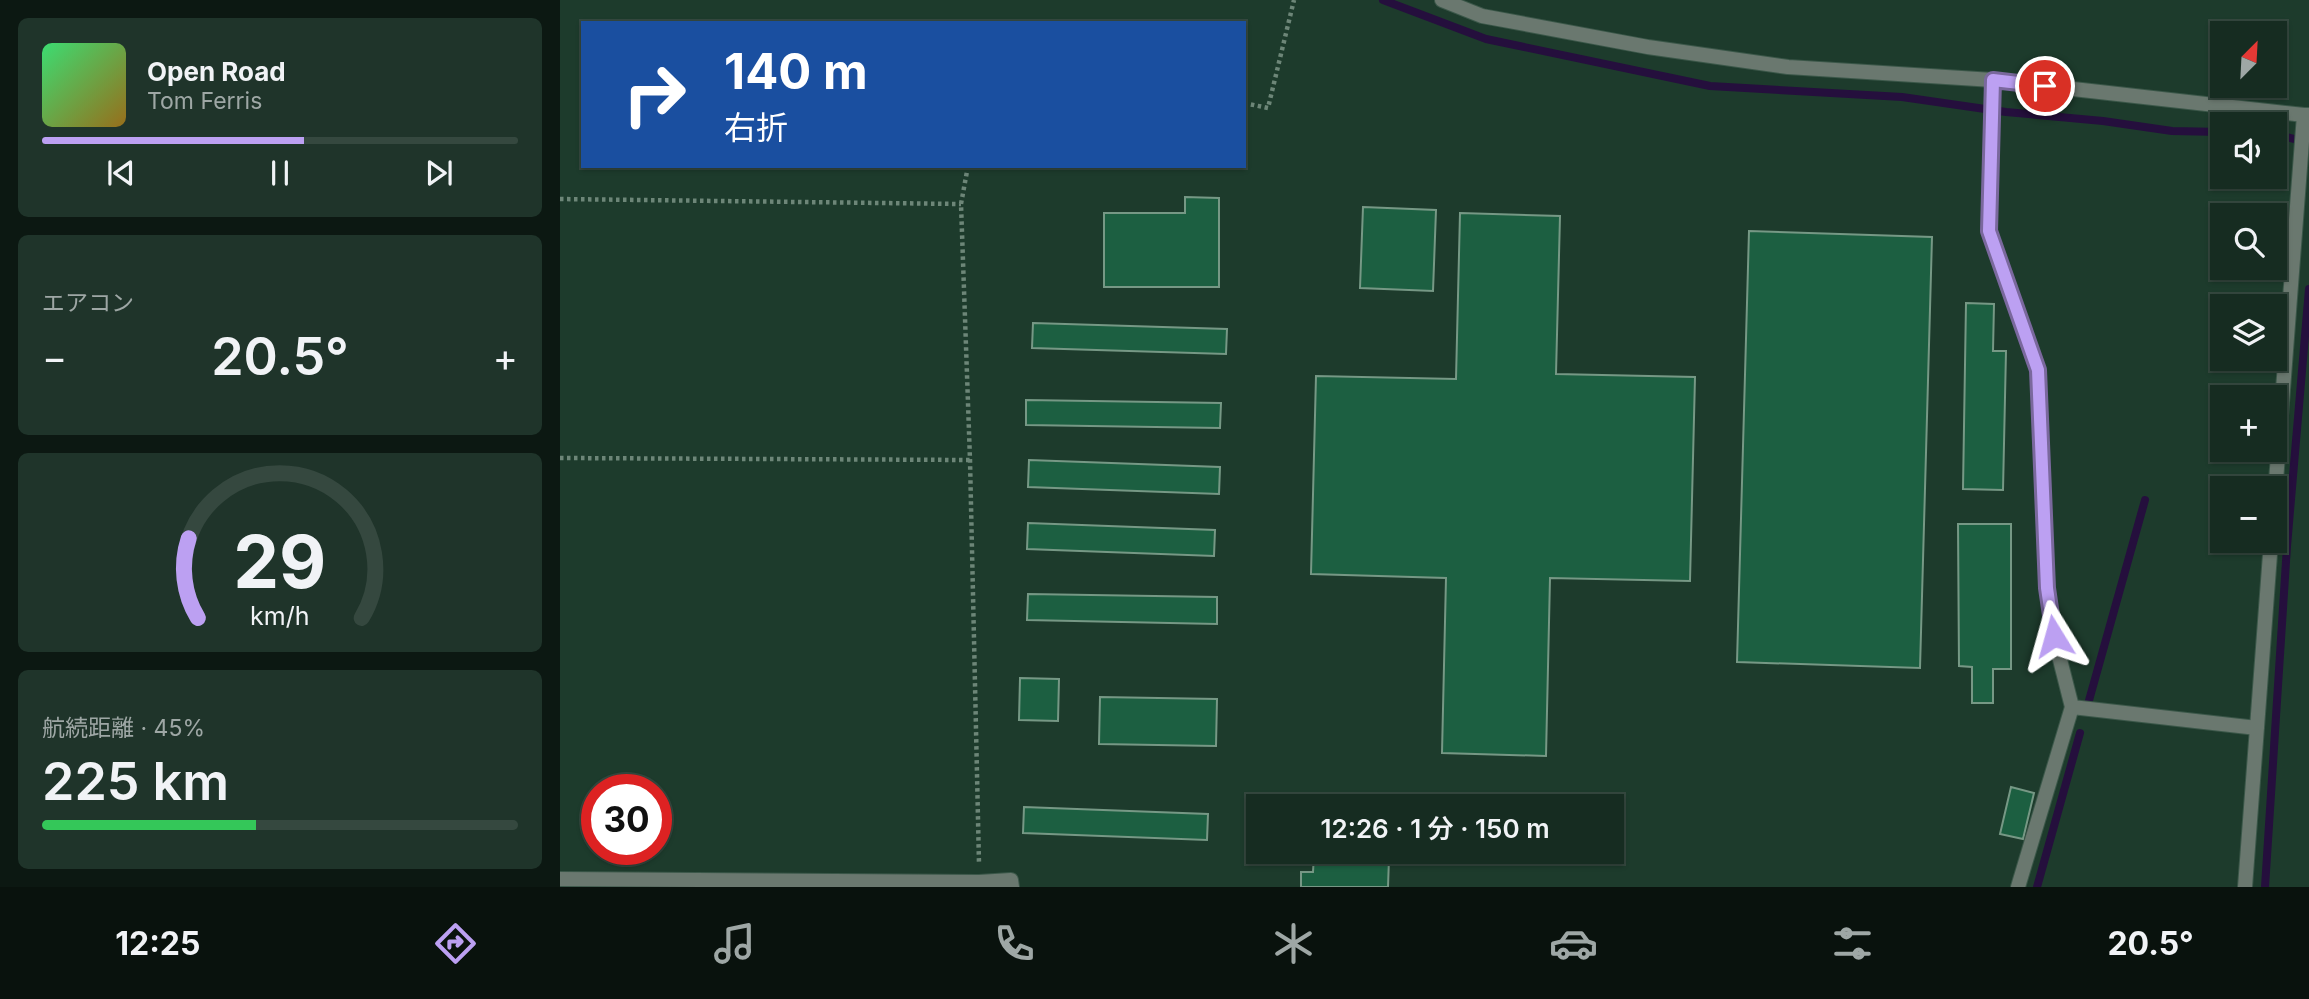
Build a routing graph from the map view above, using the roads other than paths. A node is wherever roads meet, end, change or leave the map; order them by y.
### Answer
1 (1442, 0) edge
2 (1993, 80) junction
3 (2306, 115) edge
4 (2276, 476) edge
5 (2271, 553) edge
6 (2072, 707) junction
7 (2257, 728) junction
8 (560, 878) edge
9 (1012, 887) edge
10 (2018, 887) edge
11 (2245, 887) edge

1 - 2 street
2 - 3 street
2 - 6 street
3 - 4 street
5 - 7 street
6 - 7 street
6 - 10 street
7 - 11 street
8 - 9 street

